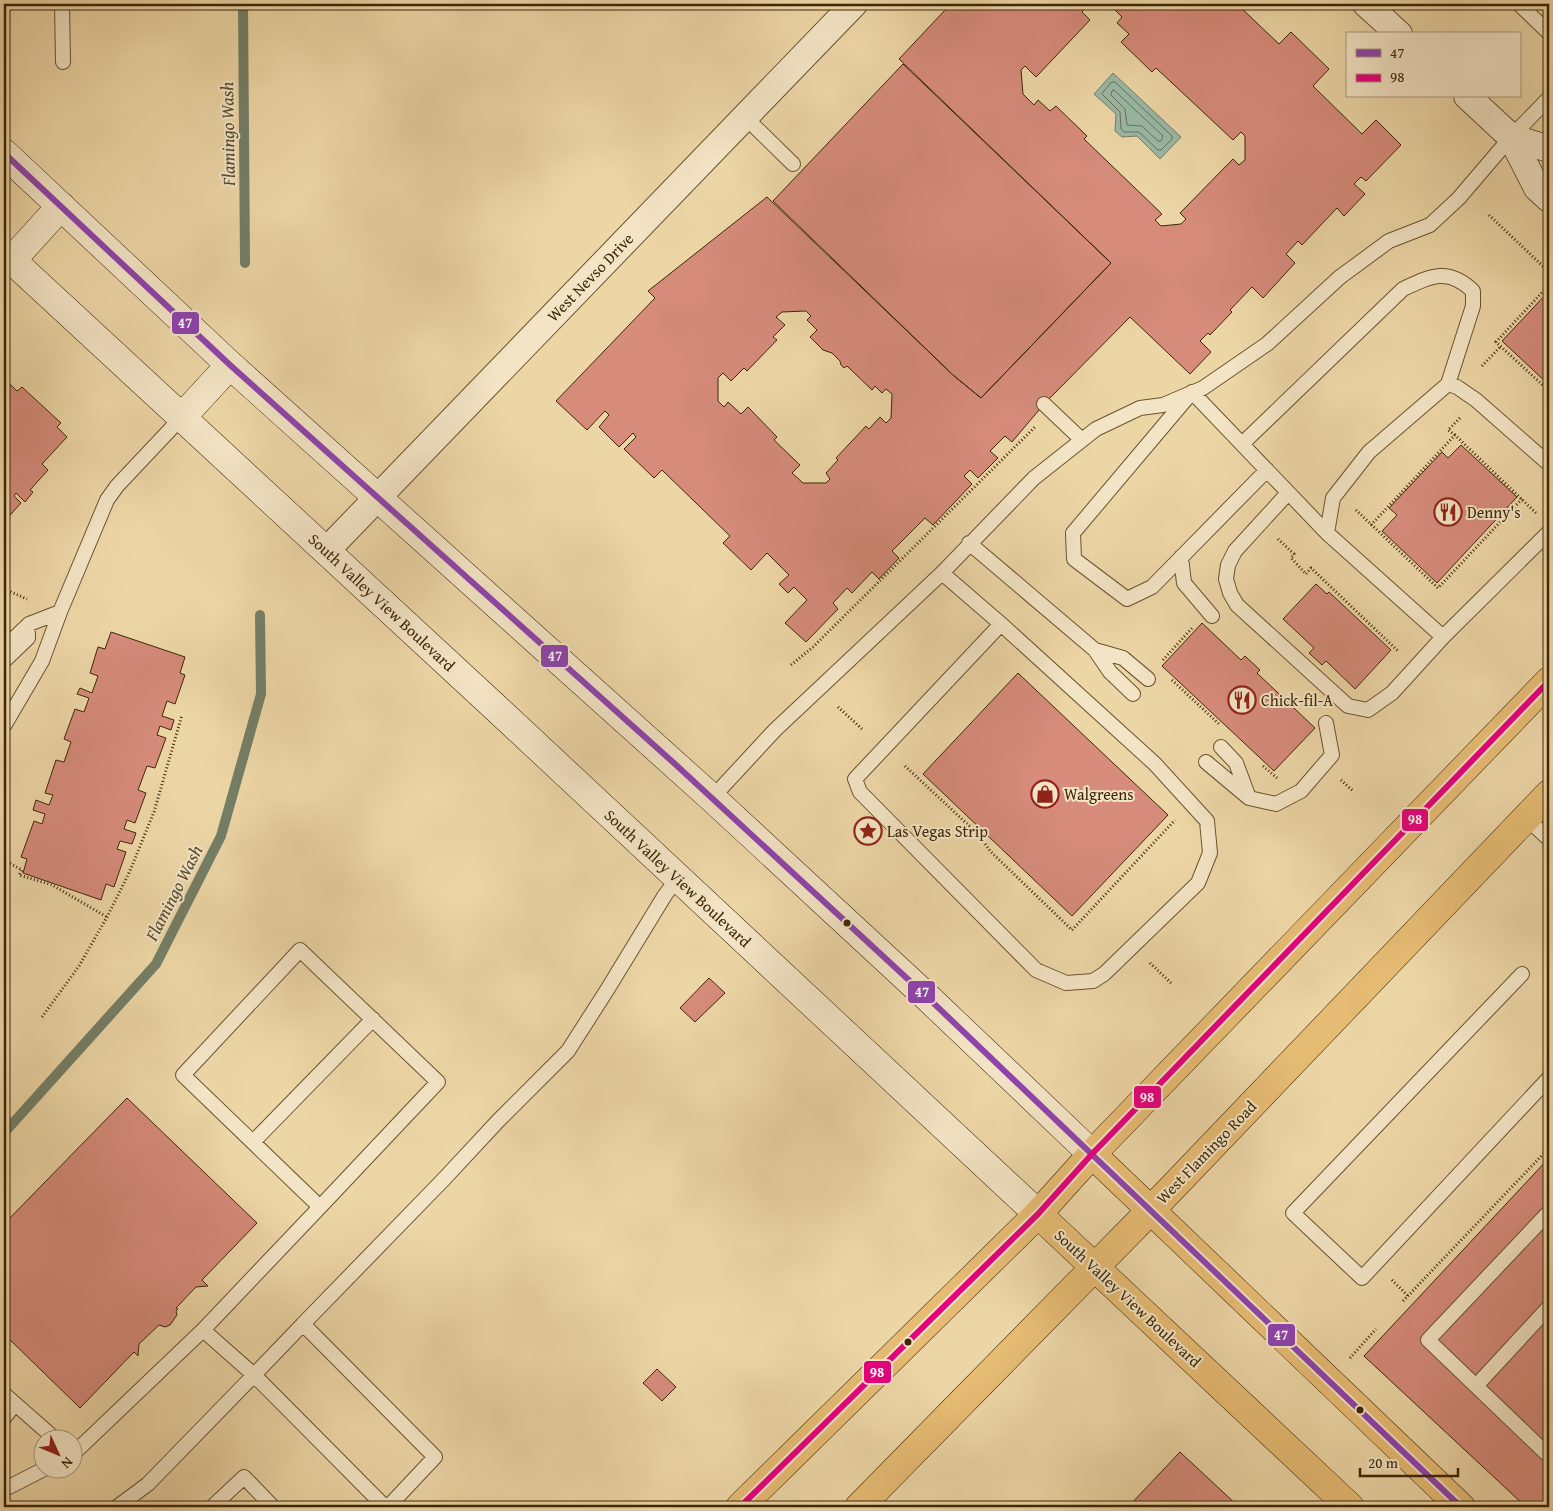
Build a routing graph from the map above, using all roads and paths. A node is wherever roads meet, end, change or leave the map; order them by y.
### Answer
1 (62, 4) edge
2 (854, 4) edge
3 (1366, 4) edge
4 (1519, 4) edge
5 (1397, 32) edge
6 (1549, 33) edge
7 (63, 62) dead end
8 (1469, 98) edge
9 (1549, 98) edge
10 (745, 117) junction
11 (1512, 137) junction
12 (1549, 149) edge
13 (4, 153) edge
14 (793, 164) dead end
15 (1549, 200) edge
16 (61, 206) junction
17 (1489, 215) dead end
18 (6, 260) edge
19 (1549, 272) edge
20 (1549, 285) edge
21 (1501, 346) junction
22 (230, 365) junction
23 (1482, 366) dead end
24 (1448, 384) junction
25 (1549, 391) edge
26 (1192, 392) junction
27 (1048, 408) joint
28 (182, 417) junction
29 (1082, 440) junction
30 (1242, 444) junction
31 (1549, 464) edge
32 (1266, 470) junction
33 (1288, 493) junction
34 (378, 497) junction
35 (1522, 499) junction
36 (1354, 508) dead end
37 (1541, 518) dead end
38 (1370, 525) junction
39 (1549, 532) edge
40 (1327, 533) junction
41 (1274, 535) dead end
42 (969, 544) junction
43 (326, 551) junction
44 (1181, 557) junction
45 (942, 573) junction
46 (4, 589) edge
47 (30, 601) dead end
48 (60, 612) junction
49 (1212, 616) dead end
50 (29, 624) junction
51 (1001, 624) junction
52 (1196, 624) dead end
53 (1443, 637) junction
54 (4, 648) edge
55 (1095, 650) junction
56 (1392, 657) dead end
57 (4, 661) edge
58 (791, 665) dead end
59 (1157, 666) dead end
60 (1148, 679) dead end
61 (1171, 680) dead end
62 (1549, 681) edge
63 (1133, 694) dead end
64 (838, 707) dead end
65 (182, 715) dead end
66 (1326, 724) dead end
67 (4, 726) edge
68 (1221, 726) dead end
69 (862, 729) dead end
70 (1221, 747) dead end
71 (1206, 762) dead end
72 (905, 766) dead end
73 (1263, 766) dead end
74 (1283, 773) dead end
75 (1549, 794) edge
76 (712, 798) junction
77 (1249, 798) junction
78 (1191, 803) junction
79 (1526, 818) junction
80 (1549, 839) edge
81 (4, 860) edge
82 (678, 878) junction
83 (107, 917) junction
84 (1150, 962) dead end
85 (1522, 974) dead end
86 (1171, 983) dead end
87 (42, 1017) dead end
88 (373, 1019) junction
89 (1549, 1078) edge
90 (253, 1142) junction
91 (1549, 1148) edge
92 (1092, 1154) junction
93 (320, 1207) junction
94 (1150, 1211) junction
95 (1549, 1212) edge
96 (1038, 1214) junction
97 (1094, 1267) junction
98 (1403, 1301) dead end
99 (1549, 1307) edge
100 (303, 1324) junction
101 (203, 1330) junction
102 (1376, 1330) dead end
103 (1350, 1358) dead end
104 (254, 1375) junction
105 (1476, 1386) junction
106 (4, 1394) edge
107 (15, 1404) junction
108 (4, 1418) edge
109 (43, 1428) edge
110 (82, 1447) edge
111 (1549, 1456) edge
112 (32, 1475) edge
113 (4, 1487) edge
114 (118, 1507) edge
115 (212, 1507) edge
116 (273, 1507) edge
117 (386, 1507) edge
118 (740, 1507) edge
119 (859, 1507) edge
120 (1350, 1507) edge
121 (1461, 1507) edge

1 - 7 lane
2 - 10 street, West Nevso Drive
3 - 5 street
4 - 6 lane
8 - 11 street
9 - 11 lane
10 - 14 lane
10 - 34 street, West Nevso Drive
11 - 12 street
11 - 15 street
11 - 26 lane
13 - 16 main road
16 - 18 main road
16 - 22 main road
17 - 19 path
18 - 28 main road, South Valley View Boulevard
20 - 21 path
21 - 23 path
21 - 25 path
22 - 28 main road
22 - 34 main road
24 - 30 lane
24 - 31 lane
24 - 40 lane
26 - 29 lane
26 - 30 lane
26 - 44 lane
27 - 29 lane
27 - 58 path
28 - 43 main road, South Valley View Boulevard
28 - 48 lane
29 - 42 lane
30 - 32 lane
32 - 33 lane
32 - 44 lane
33 - 40 lane
33 - 53 lane
34 - 43 street, West Nevso Drive
34 - 76 main road
35 - 37 path
35 - 38 path
35 - 38 path
36 - 38 path
39 - 53 lane
40 - 53 lane
41 - 56 path
42 - 45 lane
42 - 55 lane
43 - 82 main road, South Valley View Boulevard
44 - 49 lane
45 - 51 lane
45 - 76 lane
46 - 47 path
48 - 50 lane
48 - 67 lane
50 - 54 lane
50 - 57 lane
51 - 78 lane
51 - 78 lane
52 - 59 path
55 - 60 lane
55 - 63 lane
61 - 68 path
62 - 92 main road
64 - 69 path
65 - 83 path
66 - 77 lane
70 - 77 lane
71 - 77 lane
72 - 78 path
73 - 74 path
75 - 79 main road, West Flamingo Road
76 - 92 main road
79 - 80 lane
79 - 94 main road, West Flamingo Road
81 - 83 path
82 - 96 main road, South Valley View Boulevard
82 - 100 lane
83 - 87 path
84 - 86 path
85 - 89 lane
88 - 90 lane
88 - 90 lane
88 - 93 lane
90 - 93 lane
91 - 98 path
92 - 94 main road
92 - 96 main road
93 - 101 lane
94 - 97 main road, West Flamingo Road
94 - 121 main road
95 - 105 lane
96 - 97 main road, South Valley View Boulevard
96 - 118 main road
97 - 119 main road, West Flamingo Road
97 - 120 main road, South Valley View Boulevard
99 - 105 lane
100 - 104 lane
100 - 117 lane
101 - 104 lane
101 - 110 lane
102 - 103 path
104 - 114 lane
104 - 117 lane
105 - 111 lane
106 - 107 lane
107 - 108 lane
107 - 109 lane
112 - 113 lane
115 - 116 lane

